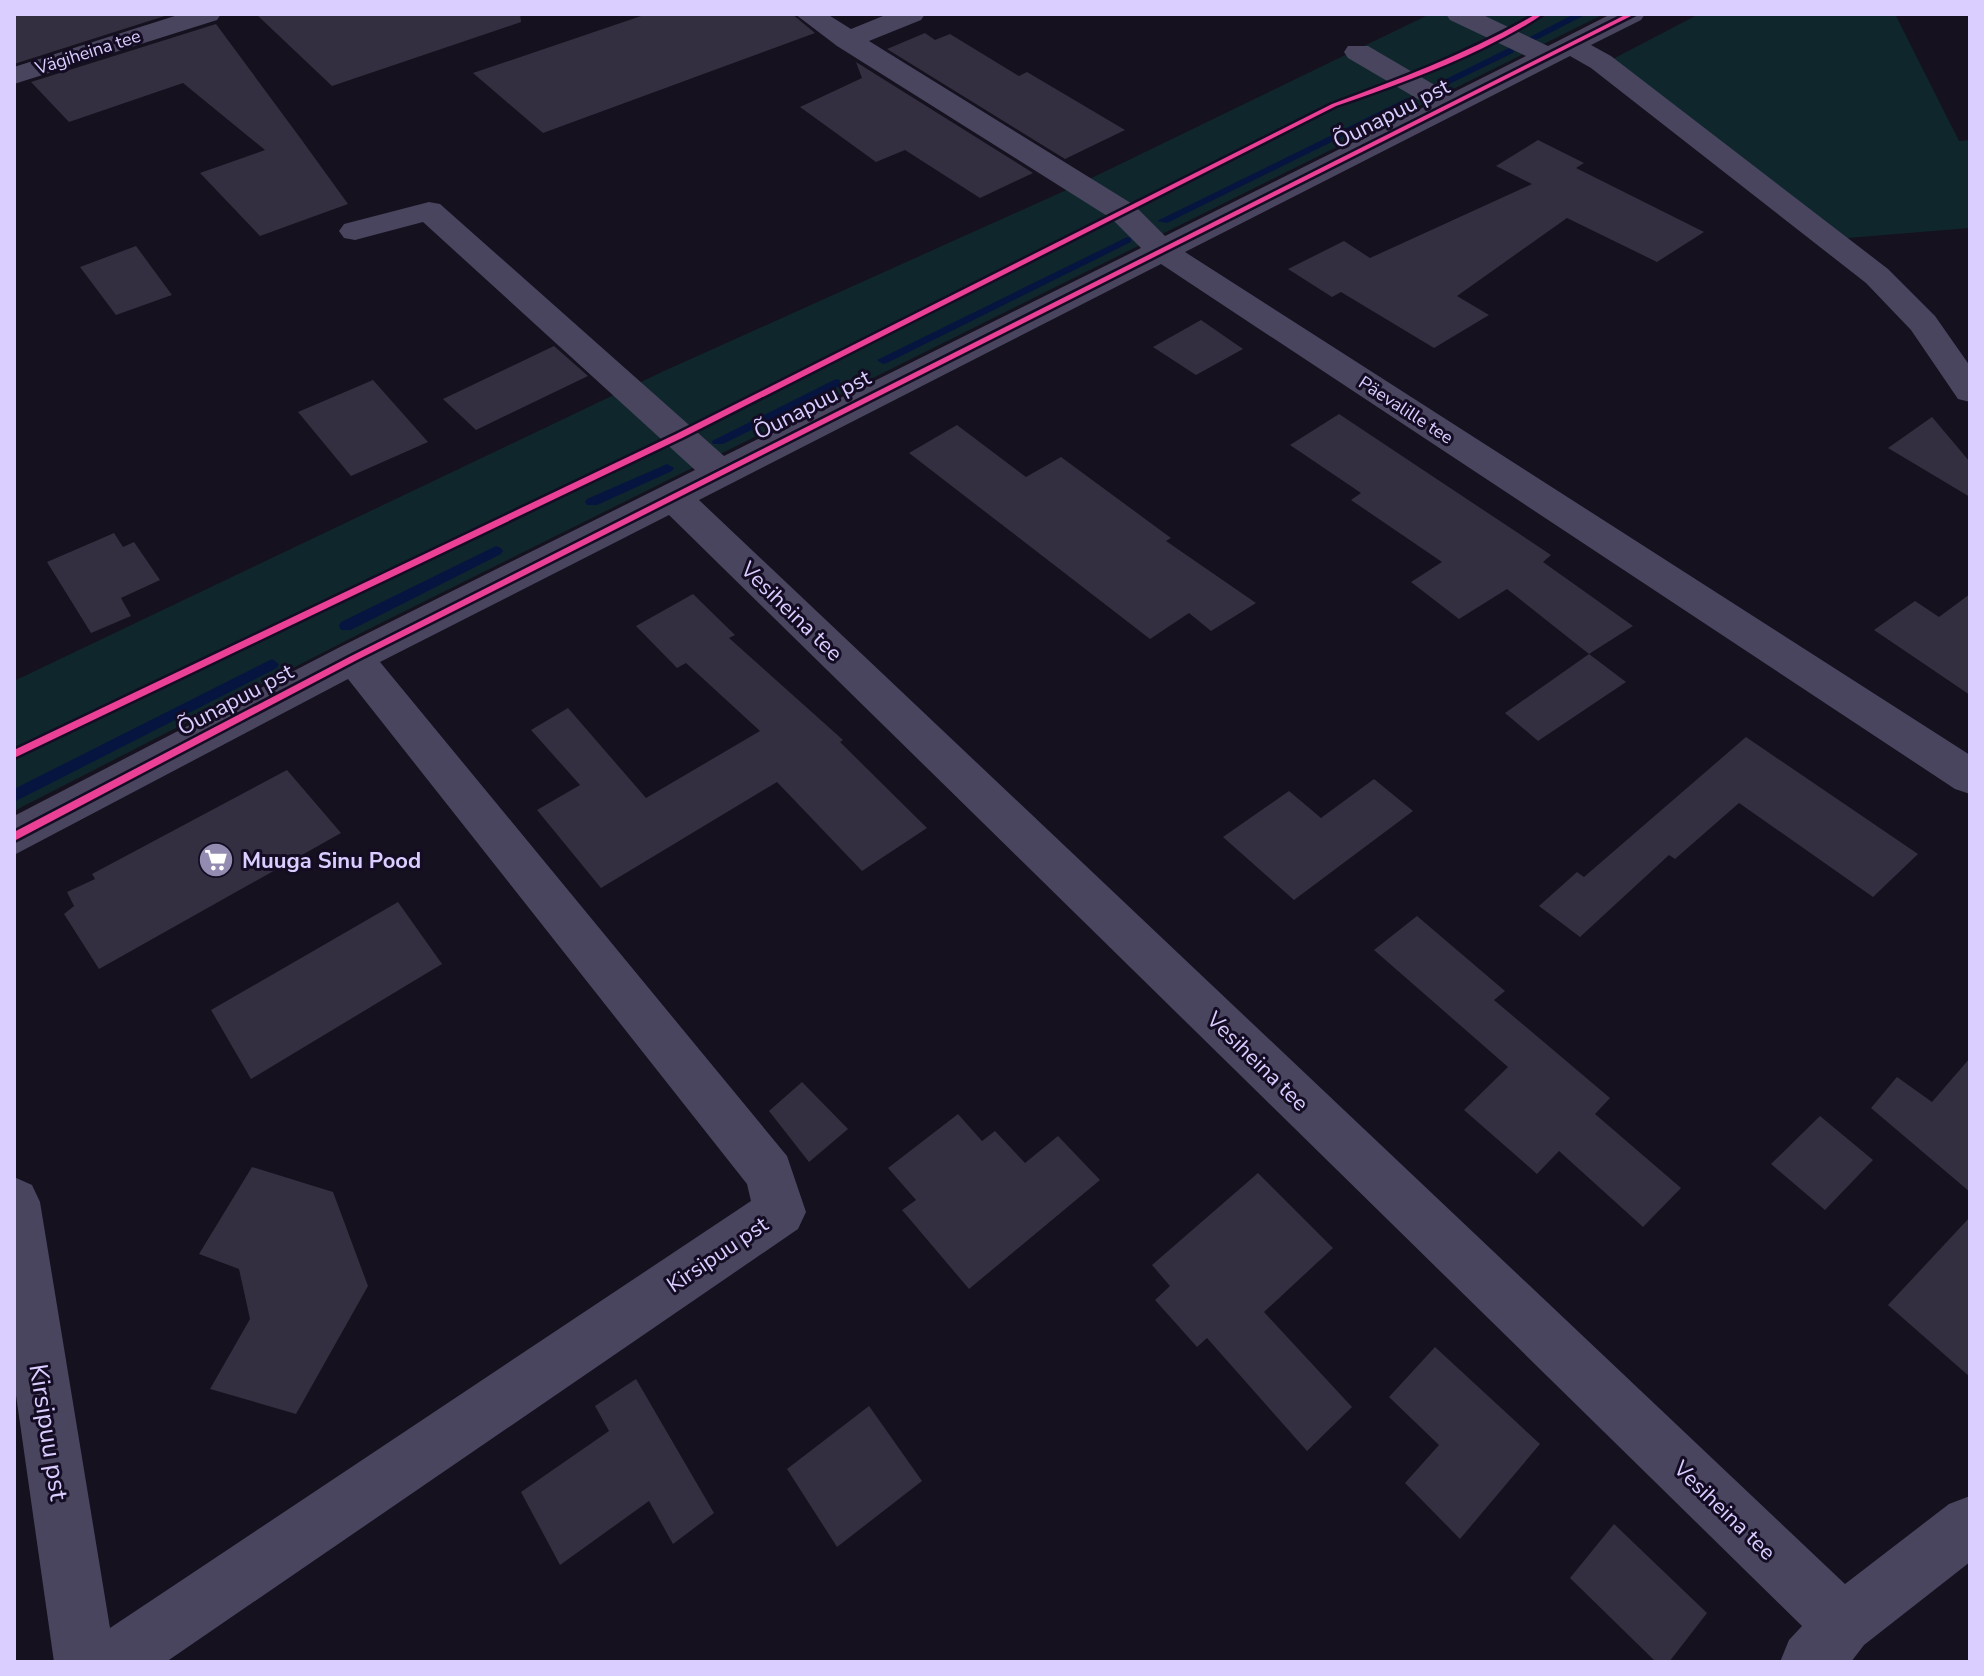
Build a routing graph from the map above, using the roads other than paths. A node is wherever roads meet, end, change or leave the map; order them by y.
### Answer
1 (208, 14) edge
2 (808, 14) edge
3 (912, 14) edge
4 (1459, 14) edge
5 (1632, 14) edge
6 (847, 40) junction
7 (1559, 51) junction
8 (1358, 52) dead end
9 (14, 76) edge
10 (1450, 106) junction
11 (355, 231) dead end
12 (1162, 251) junction
13 (1970, 391) edge
14 (720, 473) junction
15 (673, 497) junction
16 (354, 658) junction
17 (1970, 777) edge
18 (14, 837) edge
19 (14, 1202) edge
20 (1970, 1525) edge
21 (1827, 1643) edge
22 (85, 1662) edge
23 (113, 1662) edge

1 - 9 street, Vägiheina tee
2 - 6 street, Päevalille tee
3 - 6 street
4 - 7 street
5 - 7 street, Õunapuu pst
6 - 12 street, Päevalille tee
7 - 10 street, Õunapuu pst
7 - 13 street
8 - 10 street
10 - 12 street, Õunapuu pst
11 - 14 street
12 - 14 street, Õunapuu pst
12 - 17 street, Päevalille tee
14 - 15 street, Õunapuu pst
15 - 16 street, Õunapuu pst
15 - 21 street, Vesiheina tee
16 - 18 street, Õunapuu pst
16 - 23 street, Kirsipuu pst
19 - 22 street, Kirsipuu pst
20 - 21 street

